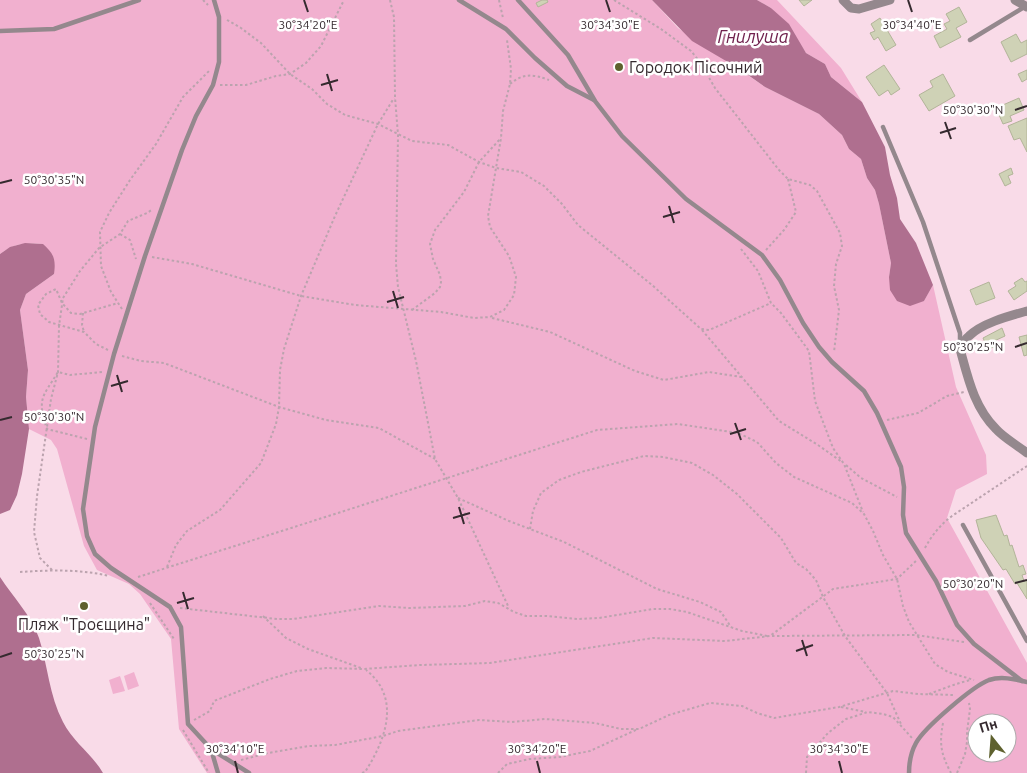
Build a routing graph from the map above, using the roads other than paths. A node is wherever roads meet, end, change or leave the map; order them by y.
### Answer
1 (139, 0) edge
2 (214, 0) edge
3 (459, 0) edge
4 (518, 0) edge
5 (842, 0) edge
6 (890, 0) edge
7 (1015, 0) edge
8 (1026, 6) edge
9 (0, 31) edge
10 (970, 40) dead end
11 (595, 100) junction
12 (883, 126) dead end
13 (1027, 311) edge
14 (960, 349) junction
15 (1027, 453) edge
16 (964, 524) dead end
17 (1027, 641) edge
18 (1024, 681) edge
19 (211, 749) junction
20 (218, 773) edge
21 (249, 773) edge
22 (909, 773) edge

1 - 9 lane
2 - 19 lane
3 - 11 lane
4 - 11 lane
5 - 6 street
7 - 8 street
8 - 10 lane
11 - 18 lane
12 - 14 lane
13 - 14 street
14 - 15 street
16 - 17 lane
18 - 22 lane
19 - 20 lane
19 - 21 lane

